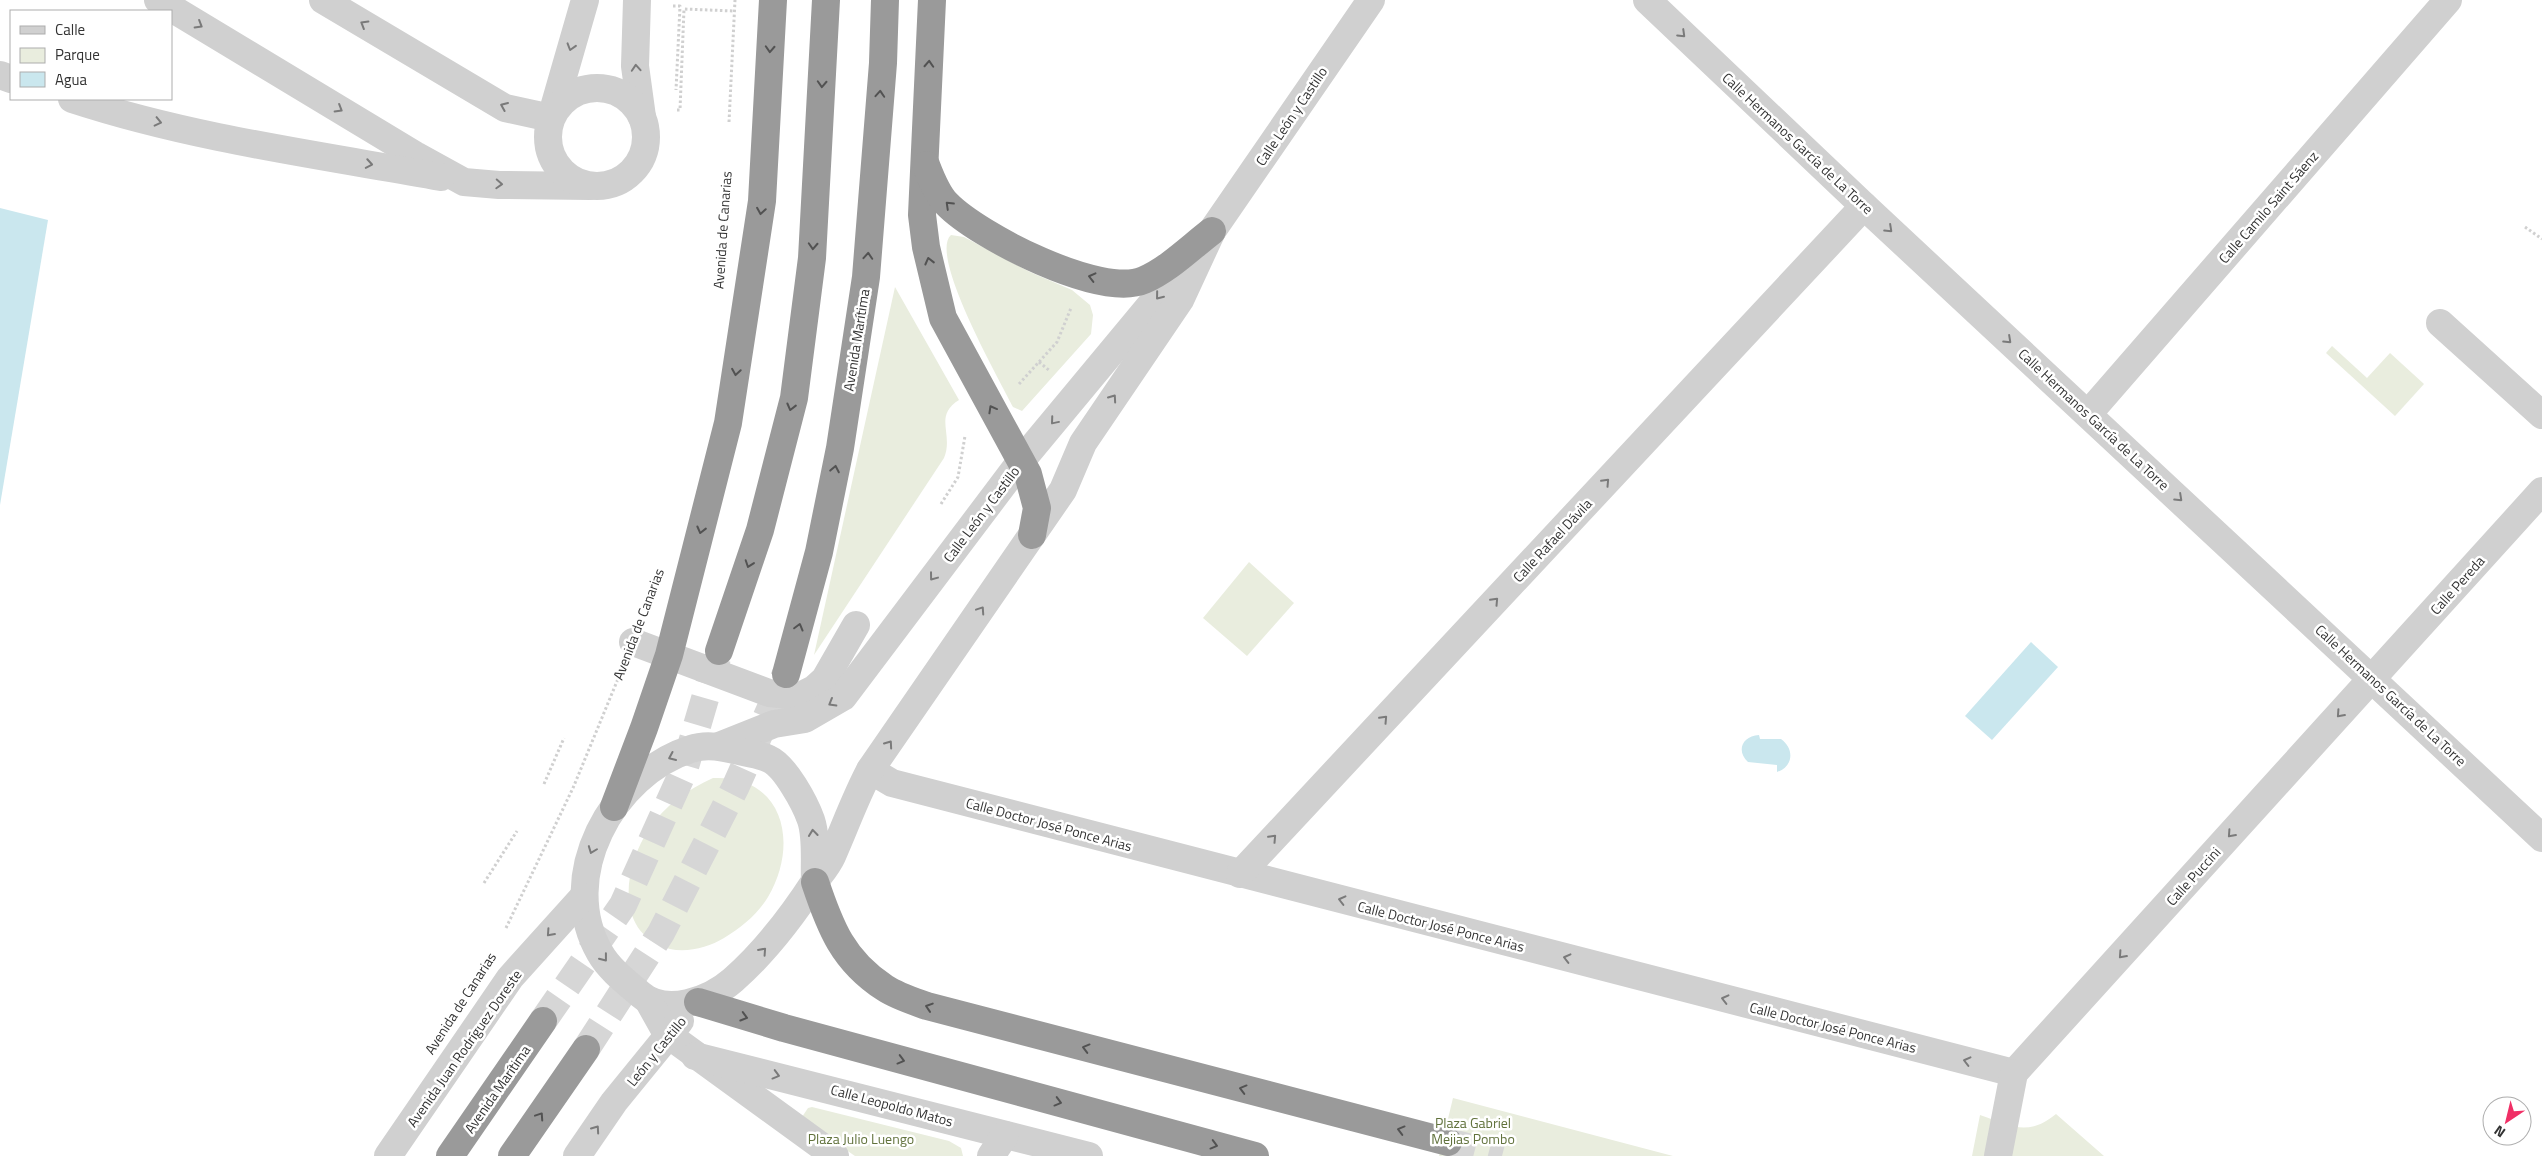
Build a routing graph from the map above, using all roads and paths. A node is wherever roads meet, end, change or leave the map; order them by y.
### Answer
1 (157, 0) edge
2 (323, 0) edge
3 (585, 0) edge
4 (735, 0) edge
5 (773, 0) edge
6 (826, 0) edge
7 (885, 0) edge
8 (932, 0) edge
9 (1371, 0) edge
10 (1647, 0) edge
11 (2448, 0) edge
12 (637, 1) edge
13 (733, 11) junction
14 (78, 100) edge
15 (111, 105) edge
16 (642, 117) junction
17 (551, 118) junction
18 (728, 127) dead end
19 (924, 161) junction
20 (464, 182) junction
21 (590, 186) junction
22 (1864, 206) junction
23 (2525, 227) dead end
24 (1212, 231) junction
25 (2542, 239) edge
26 (2440, 323) dead end
27 (2088, 414) junction
28 (2542, 415) edge
29 (1021, 461) junction
30 (2542, 491) edge
31 (1032, 535) junction
32 (856, 625) dead end
33 (633, 642) joint
34 (719, 650) tunnel mouth
35 (669, 655) junction
36 (786, 674) tunnel mouth
37 (2373, 678) junction
38 (564, 738) dead end
39 (719, 746) junction
40 (870, 770) junction
41 (544, 784) dead end
42 (614, 807) junction
43 (517, 831) dead end
44 (2542, 838) edge
45 (1240, 874) junction
46 (815, 882) junction
47 (484, 883) dead end
48 (583, 897) junction
49 (505, 930) dead end
50 (648, 1000) junction
51 (698, 1002) junction
52 (543, 1021) tunnel mouth
53 (667, 1034) junction
54 (586, 1049) tunnel mouth
55 (694, 1056) junction
56 (2014, 1073) junction
57 (1448, 1142) tunnel mouth
58 (998, 1145) edge
59 (388, 1156) edge
60 (450, 1156) edge
61 (512, 1156) edge
62 (577, 1156) edge
63 (835, 1156) edge
64 (1089, 1156) edge
65 (1255, 1156) edge
66 (1998, 1156) edge

1 -> 20 street
17 -> 2 street
3 -> 17 street
4 - 13 path
5 -> 35 highway
6 -> 34 highway
36 -> 7 highway, Avenida Marítima
19 -> 8 highway
9 - 24 street, Calle León y Castillo
10 -> 22 street, Calle Hermanos García de La Torre
11 - 27 street, Calle Camilo Saint Sáenz
12 - 13 path
16 -> 12 street
13 - 18 path
14 - 15 street
15 -> 20 street
16 - 17 street
16 - 21 street
17 - 21 street
24 -> 19 highway
29 -> 19 highway
20 -> 21 street
22 -> 27 street, Calle Hermanos García de La Torre
45 -> 22 street, Calle Rafael Dávila
23 - 25 path
24 -> 29 street, Calle León y Castillo
31 -> 24 street, Calle León y Castillo
26 - 28 street
27 -> 37 street, Calle Hermanos García de La Torre
29 - 31 highway
29 -> 39 street, Calle León y Castillo
30 - 37 street, Calle Pereda
40 -> 31 street, Calle León y Castillo
32 - 35 street
33 - 35 street
33 - 49 path, Avenida de Canarias
35 - 42 highway
37 - 44 street, Calle Hermanos García de La Torre
37 -> 56 street, Calle Puccini
38 - 41 path
39 -> 42 street
46 -> 39 street
40 - 45 street, Calle Doctor José Ponce Arias
40 - 46 street, Calle León y Castillo
42 -> 48 street
43 - 47 path
56 -> 45 street, Calle Doctor José Ponce Arias
51 -> 46 street, Calle León y Castillo
57 -> 46 highway
48 -> 50 street
48 -> 59 street, Avenida Juan Rodríguez Doreste
50 - 51 street
50 - 53 street
51 - 53 street, León y Castillo
51 -> 65 highway
52 - 60 highway, Avenida Marítima
53 - 55 street
62 -> 53 street, León y Castillo
61 -> 54 highway
55 -> 58 street, Calle Leopoldo Matos
55 - 63 street
56 - 66 street
58 - 64 street, Calle Leopoldo Matos

